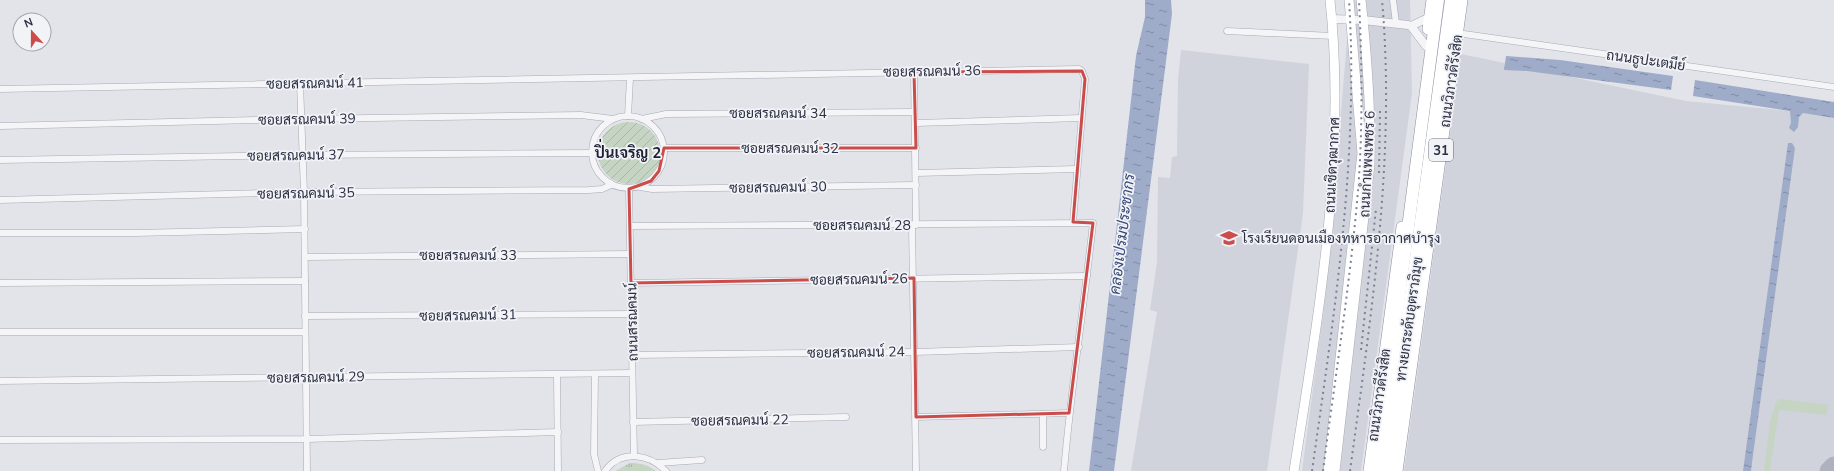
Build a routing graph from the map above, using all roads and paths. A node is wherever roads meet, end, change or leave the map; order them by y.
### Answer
1 (1330, 0) edge
2 (1349, 0) edge
3 (1361, 0) edge
4 (1393, 0) edge
5 (1438, 0) edge
6 (1451, 0) edge
7 (1462, 0) edge
8 (1430, 7) edge
9 (1332, 19) junction
10 (1351, 19) junction
11 (1363, 20) junction
12 (1398, 23) junction
13 (1409, 25) junction
14 (1227, 31) dead end
15 (1457, 33) junction
16 (1334, 36) junction
17 (1426, 46) junction
18 (914, 72) junction
19 (630, 78) junction
20 (300, 83) junction
21 (1834, 87) edge
22 (0, 89) edge
23 (914, 112) junction
24 (628, 116) junction
25 (1081, 118) junction
26 (301, 119) junction
27 (613, 119) junction
28 (642, 119) junction
29 (916, 123) junction
30 (0, 126) edge
31 (664, 148) junction
32 (916, 148) junction
33 (302, 154) junction
34 (591, 154) junction
35 (0, 160) edge
36 (1077, 169) junction
37 (916, 173) junction
38 (611, 185) junction
39 (916, 185) junction
40 (640, 186) junction
41 (629, 189) junction
42 (304, 192) junction
43 (0, 200) edge
44 (1073, 222) junction
45 (914, 225) junction
46 (630, 226) junction
47 (305, 229) junction
48 (0, 233) edge
49 (630, 254) junction
50 (305, 257) junction
51 (1087, 276) junction
52 (914, 278) junction
53 (305, 280) junction
54 (0, 283) edge
55 (631, 283) junction
56 (631, 314) junction
57 (305, 316) junction
58 (0, 332) edge
59 (306, 332) junction
60 (1079, 347) junction
61 (915, 352) junction
62 (632, 355) junction
63 (632, 373) junction
64 (595, 374) junction
65 (557, 375) junction
66 (306, 376) junction
67 (0, 381) edge
68 (1069, 413) junction
69 (1043, 414) junction
70 (846, 417) dead end
71 (916, 417) junction
72 (633, 422) junction
73 (558, 432) junction
74 (307, 439) junction
75 (0, 440) edge
76 (1043, 447) dead end
77 (634, 456) junction
78 (702, 460) dead end
79 (658, 463) junction
80 (307, 471) edge
81 (558, 471) edge
82 (598, 471) edge
83 (606, 471) edge
84 (666, 471) edge
85 (916, 471) edge
86 (1064, 471) edge
87 (1295, 471) edge
88 (1328, 471) edge
89 (1335, 471) edge
90 (1369, 471) edge
91 (1376, 471) edge
92 (1387, 471) edge
93 (1397, 471) edge

1 - 9 main road, ถนนเชิดวุฒากาศ
2 - 10 main road, ถนนกำแพงเพชร 6
3 - 11 main road, ถนนกำแพงเพชร 6
4 - 12 street
5 - 91 highway, ทางยกระดับอุตราภิมุข / 31
6 - 92 highway, ทางยกระดับอุตราภิมุข / 31
7 - 15 highway, ถนนวิภาวดีรังสิต / 31
8 - 13 street
8 - 17 highway, ถนนวิภาวดีรังสิต / 31
9 - 10 street
9 - 16 main road, ถนนเชิดวุฒากาศ
10 - 11 street
10 - 88 main road, ถนนกำแพงเพชร 6
11 - 12 street
11 - 89 main road, ถนนกำแพงเพชร 6
12 - 13 street
13 - 17 street
14 - 16 street
15 - 21 street, ถนนธูปะเตมีย์
15 - 93 highway, ถนนวิภาวดีรังสิต / 31
16 - 87 main road, ถนนเชิดวุฒากาศ
17 - 90 highway, ถนนวิภาวดีรังสิต / 31
18 - 19 street, ซอยสรณคมน์ 36
18 - 23 street
18 - 25 street, ซอยสรณคมน์ 36
19 - 20 street, ซอยสรณคมน์ 41
19 - 24 street
20 - 22 street, ซอยสรณคมน์ 41
20 - 26 street
23 - 28 street, ซอยสรณคมน์ 34
23 - 29 street
24 - 27 street
24 - 28 street
25 - 29 street
25 - 36 street, ซอยสรณคมน์ 36
26 - 27 street, ซอยสรณคมน์ 39
26 - 30 street, ซอยสรณคมน์ 39
26 - 33 street
27 - 34 street
28 - 31 street
29 - 32 street
31 - 32 street, ซอยสรณคมน์ 32
31 - 40 street
32 - 37 street
33 - 34 street, ซอยสรณคมน์ 37
33 - 35 street, ซอยสรณคมน์ 37
33 - 42 street
34 - 38 street
36 - 37 street
36 - 44 street, ซอยสรณคมน์ 36
37 - 39 street
38 - 41 street
38 - 42 street, ซอยสรณคมน์ 35
39 - 40 street, ซอยสรณคมน์ 30
39 - 45 street
40 - 41 street
41 - 46 street, ถนนสรณคมน์
42 - 43 street, ซอยสรณคมน์ 35
42 - 47 street
44 - 45 street, ซอยสรณคมน์ 28
44 - 51 street, ซอยสรณคมน์ 28
45 - 46 street, ซอยสรณคมน์ 28
45 - 52 street
46 - 49 street, ถนนสรณคมน์
47 - 48 street
47 - 50 street
49 - 50 street, ซอยสรณคมน์ 33
49 - 55 street, ถนนสรณคมน์
50 - 53 street
51 - 52 street, ซอยสรณคมน์ 26
51 - 60 street
52 - 55 street, ซอยสรณคมน์ 26
52 - 61 street
53 - 54 street
53 - 57 street
55 - 56 street, ถนนสรณคมน์
56 - 57 street, ซอยสรณคมน์ 31
56 - 62 street, ถนนสรณคมน์
57 - 59 street
58 - 59 street
59 - 66 street
60 - 61 street, ซอยสรณคมน์ 24
60 - 68 street
61 - 62 street, ซอยสรณคมน์ 24
61 - 71 street
62 - 63 street, ถนนสรณคมน์
63 - 64 street, ซอยสรณคมน์ 29
63 - 72 street, ถนนสรณคมน์
64 - 65 street, ซอยสรณคมน์ 29
64 - 82 street
65 - 66 street, ซอยสรณคมน์ 29
65 - 73 street
66 - 67 street, ซอยสรณคมน์ 29
66 - 74 street
68 - 69 street
68 - 86 street
69 - 71 street
69 - 76 street
70 - 72 street, ซอยสรณคมน์ 22
71 - 85 street
72 - 77 street, ถนนสรณคมน์
73 - 74 street
73 - 81 street
74 - 75 street
74 - 80 street
77 - 79 street
77 - 83 street
78 - 79 street
79 - 84 street

